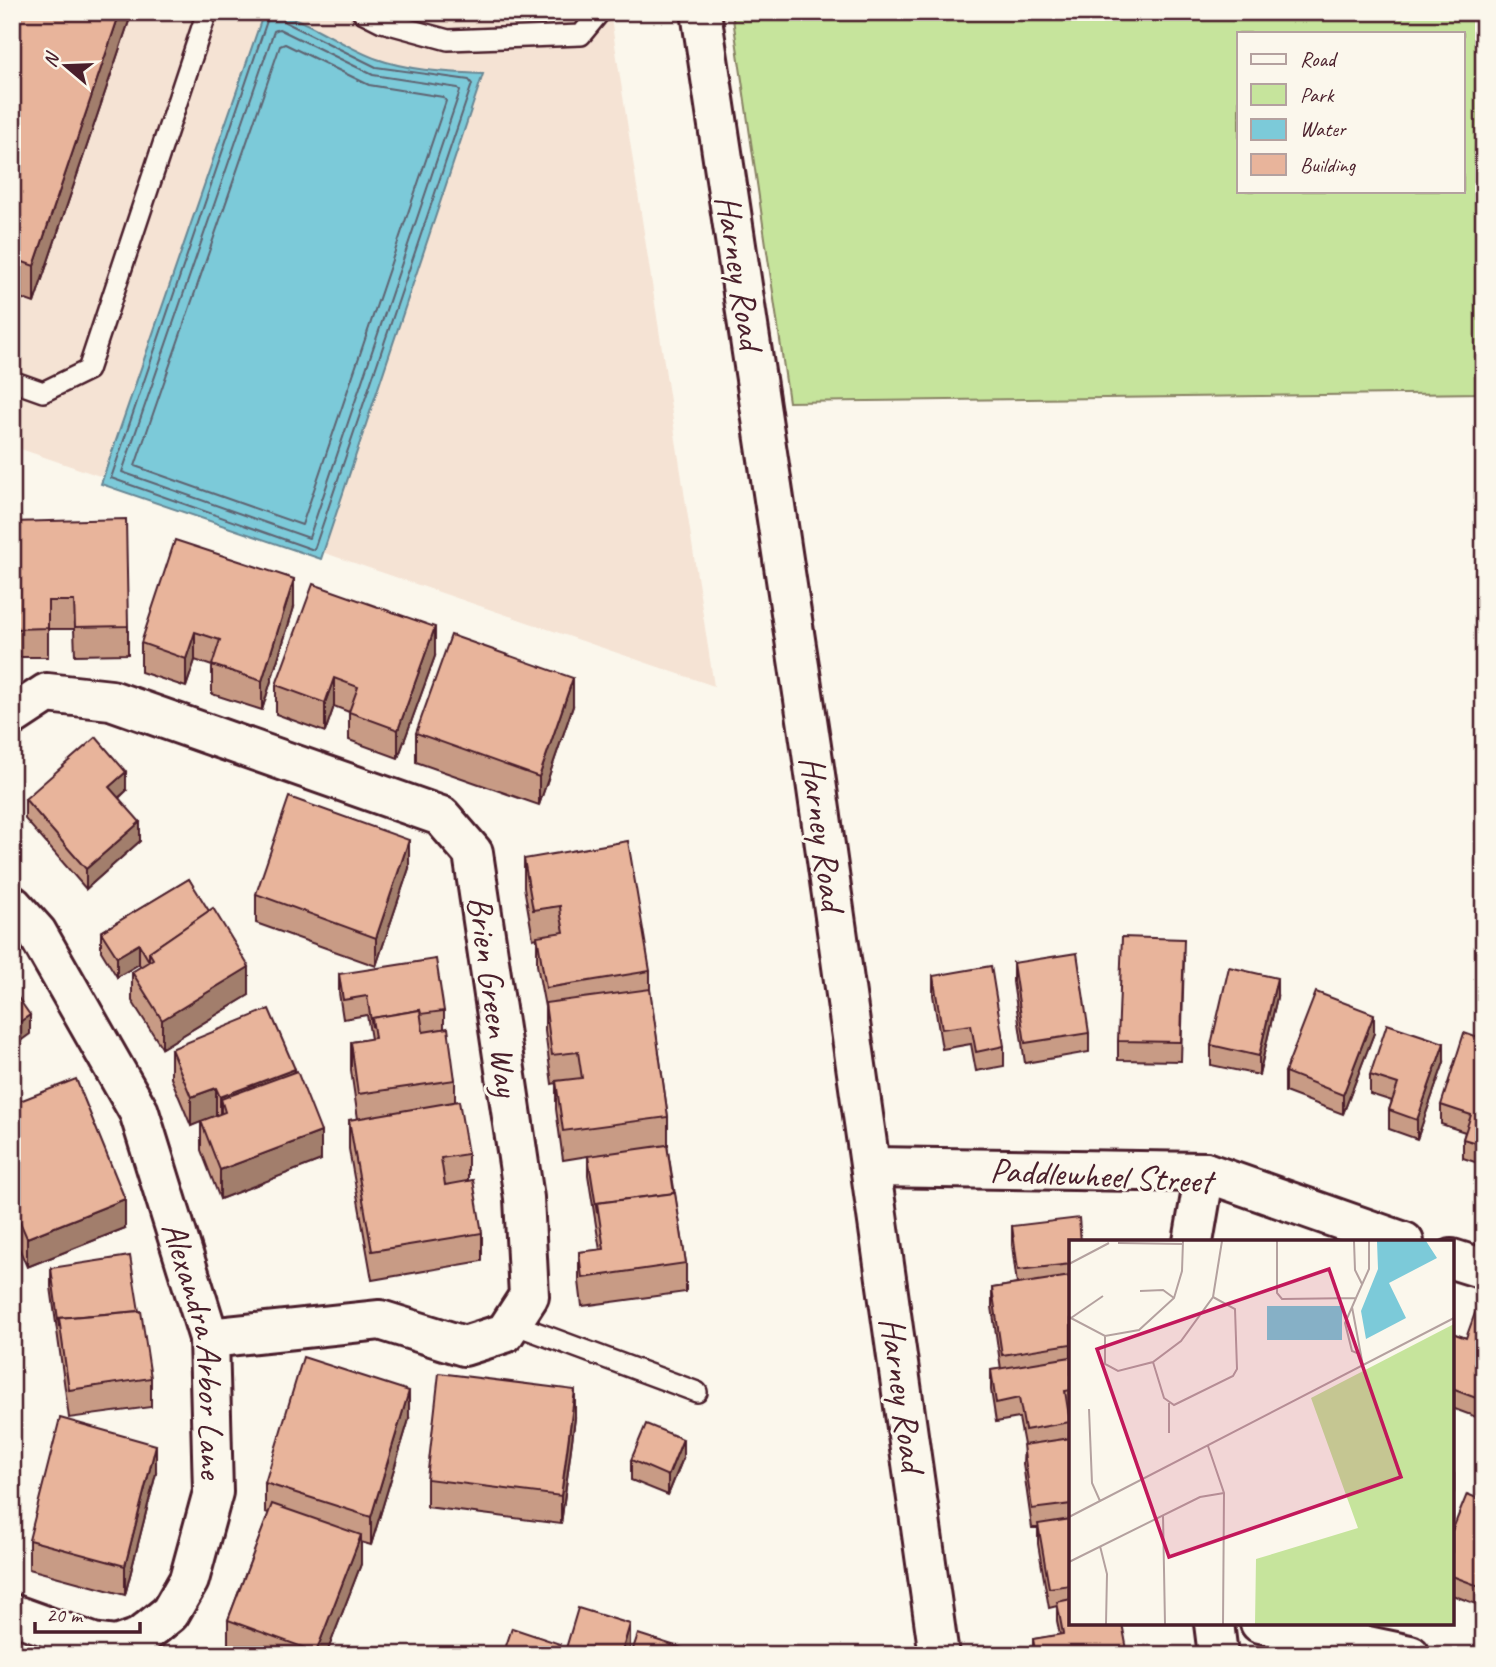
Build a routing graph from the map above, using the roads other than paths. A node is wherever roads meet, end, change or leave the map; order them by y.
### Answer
1 (206, 12) edge
2 (362, 12) edge
3 (600, 12) edge
4 (701, 12) edge
5 (12, 381) edge
6 (12, 716) edge
7 (12, 905) edge
8 (871, 1167) junction
9 (1205, 1172) junction
10 (1193, 1240) edge
11 (1398, 1240) edge
12 (1454, 1259) edge
13 (1484, 1269) edge
14 (512, 1323) junction
15 (209, 1338) junction
16 (697, 1392) dead end
17 (12, 1614) edge
18 (1214, 1625) edge
19 (1269, 1625) edge
20 (939, 1655) edge
21 (1218, 1655) edge
22 (1410, 1655) edge

1 - 5 lane
2 - 3 lane
4 - 8 street, Harney Road
6 - 14 street, Brien Green Way
7 - 15 street, Alexandra Arbor Lane
8 - 9 street, Paddlewheel Street
8 - 20 street, Harney Road
9 - 10 street
9 - 11 street, Paddlewheel Street
12 - 13 street
14 - 15 street
14 - 16 lane
15 - 17 street, Alexandra Arbor Lane
18 - 21 street
19 - 22 street

